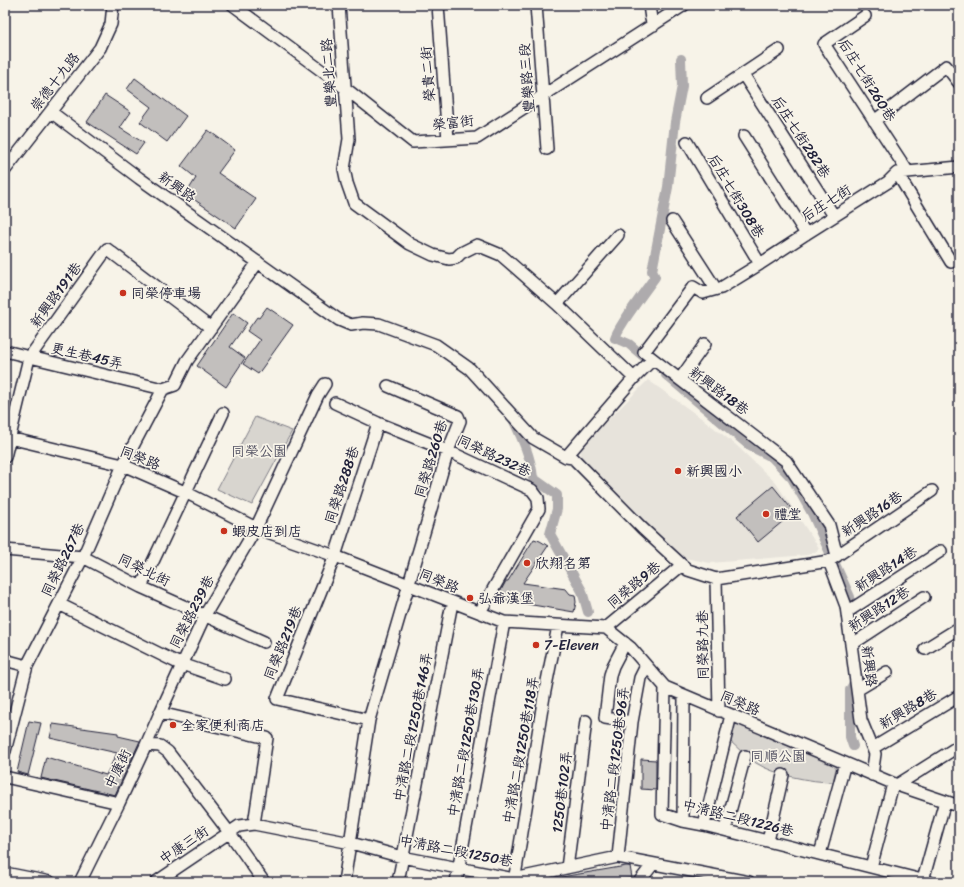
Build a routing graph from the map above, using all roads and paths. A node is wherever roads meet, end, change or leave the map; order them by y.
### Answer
1 (113, 5) edge
2 (233, 5) edge
3 (339, 5) edge
4 (438, 5) edge
5 (536, 5) edge
6 (649, 5) edge
7 (684, 5) edge
8 (865, 16) dead end
9 (654, 25) junction
10 (779, 50) dead end
11 (743, 74) junction
12 (959, 83) edge
13 (345, 88) junction
14 (543, 96) junction
15 (707, 98) dead end
16 (51, 112) junction
17 (874, 121) junction
18 (744, 136) dead end
19 (448, 140) junction
20 (687, 142) dead end
21 (547, 149) dead end
22 (959, 167) edge
23 (5, 170) edge
24 (902, 172) junction
25 (834, 216) junction
26 (672, 221) dead end
27 (806, 234) junction
28 (618, 235) dead end
29 (258, 262) junction
30 (951, 262) dead end
31 (760, 264) junction
32 (716, 289) junction
33 (557, 304) junction
34 (211, 328) junction
35 (705, 344) dead end
36 (5, 351) edge
37 (29, 358) junction
38 (653, 359) junction
39 (634, 378) junction
40 (680, 379) junction
41 (325, 384) dead end
42 (388, 386) dead end
43 (163, 389) junction
44 (335, 403) dead end
45 (223, 413) dead end
46 (378, 423) junction
47 (7, 438) edge
48 (448, 451) junction
49 (5, 457) edge
50 (566, 457) junction
51 (123, 465) junction
52 (932, 492) dead end
53 (187, 493) junction
54 (256, 528) junction
55 (5, 550) edge
56 (941, 551) dead end
57 (335, 556) junction
58 (83, 557) junction
59 (833, 559) junction
60 (682, 565) junction
61 (716, 579) junction
62 (409, 585) junction
63 (141, 587) junction
64 (924, 597) dead end
65 (452, 603) junction
66 (59, 604) junction
67 (480, 612) junction
68 (847, 612) junction
69 (205, 615) junction
70 (504, 622) junction
71 (558, 626) junction
72 (606, 628) junction
73 (959, 628) edge
74 (264, 642) dead end
75 (625, 643) junction
76 (851, 645) junction
77 (925, 649) dead end
78 (5, 660) edge
79 (182, 665) junction
80 (27, 666) junction
81 (646, 666) junction
82 (887, 672) dead end
83 (225, 679) dead end
84 (665, 687) junction
85 (856, 690) junction
86 (684, 696) junction
87 (959, 696) edge
88 (719, 711) junction
89 (160, 713) junction
90 (731, 715) junction
91 (369, 720) junction
92 (586, 721) dead end
93 (632, 722) junction
94 (146, 745) junction
95 (873, 748) junction
96 (958, 750) edge
97 (5, 751) edge
98 (745, 756) dead end
99 (844, 763) junction
100 (783, 775) dead end
101 (872, 775) junction
102 (5, 777) edge
103 (895, 784) junction
104 (945, 801) junction
105 (119, 803) junction
106 (959, 806) edge
107 (684, 821) junction
108 (254, 824) junction
109 (704, 825) junction
110 (725, 830) junction
111 (229, 832) junction
112 (768, 841) junction
113 (351, 842) junction
114 (820, 854) junction
115 (402, 857) junction
116 (618, 857) junction
117 (652, 864) junction
118 (871, 867) junction
119 (458, 868) junction
120 (567, 868) junction
121 (5, 873) edge
122 (514, 880) edge
123 (927, 881) edge
124 (50, 882) edge
125 (80, 882) edge
126 (156, 882) edge
127 (264, 882) edge
128 (344, 882) edge
129 (398, 882) edge
130 (456, 882) edge
131 (639, 882) edge
132 (749, 882) edge

1 - 16 street, 崇德十九路
2 - 13 street, 榮富街
3 - 13 street, 豐樂北二路
4 - 19 street, 榮貴二街
5 - 14 street, 豐樂路三段
6 - 9 street
7 - 9 street, 榮富街
8 - 17 street, 后庄七街260巷
9 - 14 street, 榮富街
10 - 11 street
11 - 15 street
11 - 25 street, 后庄七街282巷
12 - 17 street
13 - 19 street, 榮富街
13 - 33 street, 豐樂北二路
14 - 19 street, 榮富街
14 - 21 street, 豐樂路三段
16 - 23 street, 崇德十九路
16 - 29 street, 新興路
17 - 24 street, 后庄七街260巷
18 - 27 street
20 - 31 street, 后庄七街308巷
22 - 24 street
24 - 25 street, 后庄七街
24 - 30 street, 后庄七街260巷
25 - 27 street, 后庄七街
26 - 32 street
27 - 31 street, 后庄七街
28 - 33 street
29 - 34 street
29 - 50 street, 新興路
31 - 32 street, 后庄七街
32 - 38 street
33 - 39 street
34 - 37 street, 新興路191巷
34 - 43 street
35 - 40 street
36 - 37 street, 更生巷45弄
37 - 43 street, 更生巷45弄
37 - 47 street
38 - 39 street
38 - 40 street, 新興路18巷
39 - 50 street
40 - 59 street, 新興路18巷
41 - 54 street, 同榮路239巷
42 - 48 street, 同榮路260巷
43 - 51 street, 同榮路267巷
44 - 46 street, 同榮路232巷
45 - 53 street
46 - 48 street, 同榮路232巷
46 - 57 street, 同榮路288巷
47 - 49 street
47 - 51 street, 同榮路
48 - 62 street, 同榮路260巷
48 - 67 street, 同榮路232巷
50 - 60 street, 新興路
51 - 53 street, 同榮路
51 - 58 street, 同榮路267巷
52 - 59 street, 新興路16巷
53 - 54 street, 同榮路
53 - 63 street
54 - 57 street, 同榮路
54 - 69 street, 同榮路239巷
55 - 58 street, 同榮北街
56 - 68 street, 新興路14巷
57 - 62 street, 同榮路
57 - 91 street, 同榮路219巷
58 - 63 street, 同榮北街
58 - 66 street, 同榮路267巷
59 - 61 street
59 - 68 street, 新興路
60 - 61 street, 新興路
60 - 72 street, 同榮路9巷
61 - 88 street, 同榮路九巷
62 - 65 street, 同榮路
62 - 91 street, 同榮路260巷
63 - 69 street, 同榮北街
64 - 76 street, 新興路12巷
65 - 67 street, 同榮路
65 - 115 street, 中清路二段1250巷146弄
66 - 79 street
66 - 80 street, 同榮路267巷
67 - 70 street, 同榮路
68 - 76 street, 新興路
69 - 74 street, 同榮北街
69 - 79 street, 同榮路239巷
70 - 71 street, 同榮路
70 - 119 street, 中清路二段1250巷130弄
71 - 72 street, 同榮路
71 - 122 street, 中清路二段1250巷118弄
72 - 75 street, 同榮路
73 - 77 street
75 - 81 street, 同榮路
75 - 93 street
76 - 85 street, 新興路
78 - 80 street
79 - 83 street
79 - 89 street, 同榮路239巷
80 - 97 street
81 - 84 street, 同榮路
81 - 93 street, 中清路二段1250巷96弄
82 - 85 street
84 - 86 street, 同榮路
84 - 107 street, 中清路二段1226巷
85 - 95 street, 新興路
86 - 88 street, 同榮路
86 - 107 street
87 - 95 street, 新興路8巷
88 - 90 street, 同榮路
89 - 94 street, 同榮路239巷
89 - 108 street
90 - 99 street, 同榮路
90 - 109 street
91 - 113 street, 同榮路260巷
92 - 120 street, 1250巷102弄
93 - 116 street, 中清路二段1250巷96弄
94 - 105 street, 中康街
94 - 111 street, 中康街
95 - 101 street, 新興路
96 - 103 street
98 - 110 street
99 - 101 street, 同榮路
99 - 114 street
100 - 112 street
101 - 103 street, 同榮路
102 - 105 street, 中康街
103 - 104 street, 同榮路
103 - 118 street
104 - 106 street, 同榮路
104 - 123 street
105 - 125 street
107 - 109 street, 中清路二段1226巷
108 - 111 street, 中清路二段1250巷
108 - 113 street, 中清路二段1250巷
109 - 110 street, 中清路二段1226巷
110 - 112 street, 中清路二段1226巷
111 - 126 street, 中康三街
111 - 127 street, 中康街
112 - 114 street, 中清路二段1226巷
113 - 115 street, 中清路二段1250巷
113 - 128 street, 同榮路260巷
114 - 118 street, 中清路二段1226巷
115 - 119 street, 中清路二段1250巷
115 - 129 street, 中清路二段1250巷146弄
116 - 117 street, 中清路二段1250巷
116 - 120 street, 中清路二段1250巷
117 - 131 street
117 - 132 street, 中清路二段1250巷
118 - 123 street, 中清路二段1226巷
119 - 122 street, 中清路二段1250巷
119 - 130 street, 中清路二段1250巷130弄
120 - 122 street, 中清路二段1250巷
121 - 124 street

